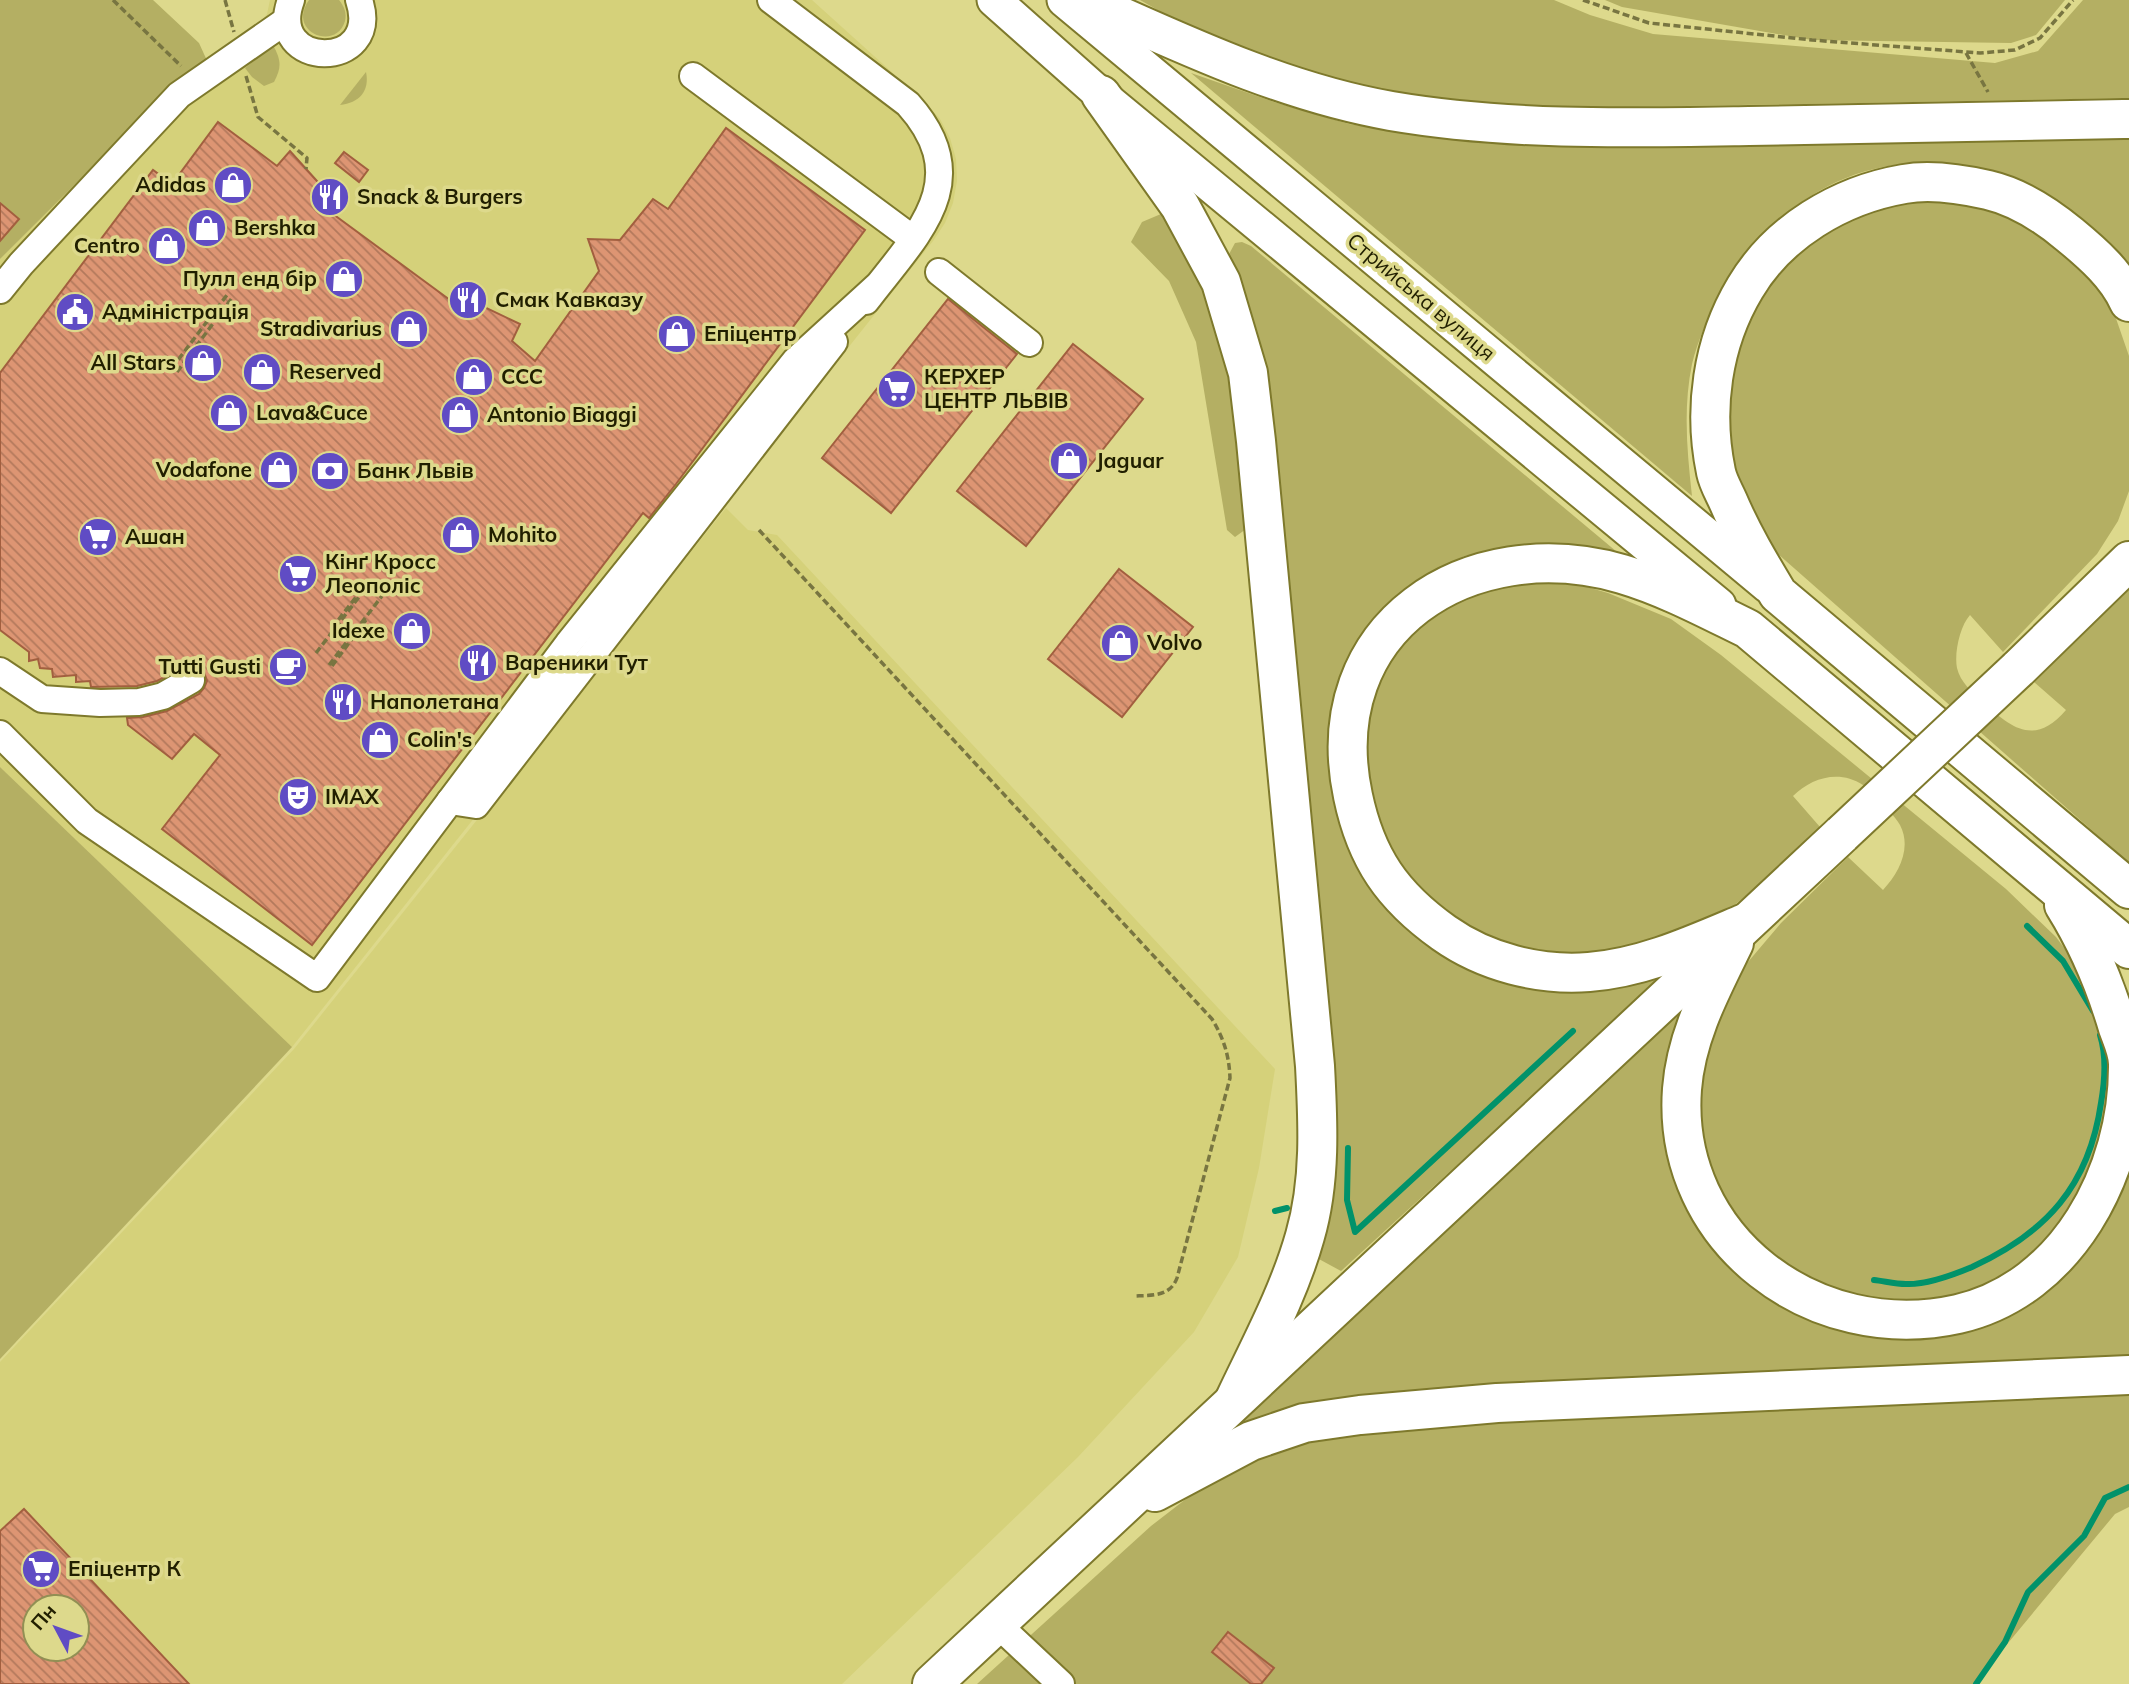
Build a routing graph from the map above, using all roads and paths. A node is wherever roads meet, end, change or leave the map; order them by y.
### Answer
1 (113, 0) edge
2 (225, 0) edge
3 (771, 0) edge
4 (995, 0) edge
5 (1065, 0) edge
6 (1084, 0) edge
7 (1583, 0) edge
8 (2073, 0) edge
9 (362, 3) edge
10 (289, 10) edge
11 (237, 41) dead end
12 (244, 71) dead end
13 (693, 76) dead end
14 (198, 82) junction
15 (1101, 95) junction
16 (2129, 119) edge
17 (306, 169) dead end
18 (913, 239) junction
19 (939, 272) dead end
20 (0, 290) edge
21 (2129, 302) edge
22 (205, 321) dead end
23 (213, 327) dead end
24 (1029, 343) dead end
25 (172, 368) dead end
26 (177, 372) dead end
27 (759, 530) dead end
28 (2129, 533) edge
29 (2124, 567) edge
30 (368, 584) dead end
31 (1778, 594) junction
32 (383, 597) dead end
33 (1748, 629) junction
34 (316, 652) dead end
35 (330, 665) dead end
36 (0, 671) edge
37 (191, 680) dead end
38 (0, 734) edge
39 (2086, 852) junction
40 (2129, 878) edge
41 (2050, 881) junction
42 (2129, 889) edge
43 (1745, 923) junction
44 (2129, 949) edge
45 (1135, 1296) dead end
46 (2129, 1375) edge
47 (1236, 1399) junction
48 (1112, 1514) junction
49 (996, 1623) junction
50 (932, 1684) edge
51 (1061, 1684) edge

1 - 14 path
2 - 11 path
3 - 18 lane
4 - 15 main road
5 - 31 main road, Стрийська вулиця
6 - 16 highway
7 - 8 path
9 - 10 lane
10 - 14 lane
12 - 17 path
13 - 18 lane
14 - 20 lane
15 - 33 main road
15 - 47 highway
18 - 38 lane
19 - 24 lane
21 - 31 highway
22 - 25 path
23 - 26 path
27 - 45 path
28 - 29 highway
29 - 43 highway, bridge
30 - 34 path
31 - 39 highway
32 - 35 path
33 - 41 highway
33 - 43 highway
36 - 37 lane
39 - 40 highway
39 - 42 highway
41 - 43 highway
41 - 44 highway
43 - 47 highway
46 - 48 highway
47 - 48 highway
48 - 49 highway
49 - 50 highway
49 - 51 lane

